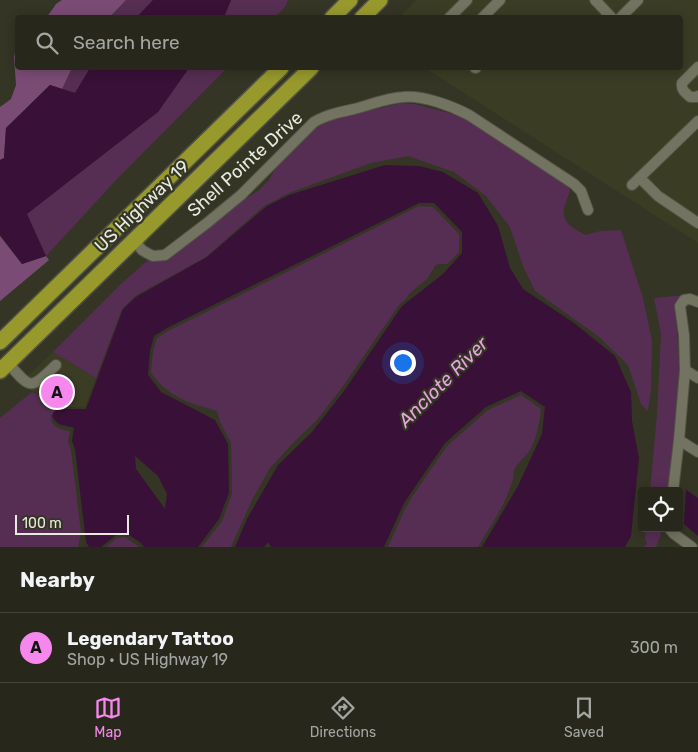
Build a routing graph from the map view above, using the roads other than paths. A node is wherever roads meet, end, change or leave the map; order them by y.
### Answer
1 (350, 0) edge
2 (380, 0) edge
3 (467, 0) edge
4 (500, 0) edge
5 (595, 0) edge
6 (633, 1) edge
7 (335, 15) edge
8 (365, 15) edge
9 (452, 15) edge
10 (485, 15) edge
11 (609, 15) edge
12 (622, 15) edge
13 (698, 67) edge
14 (279, 70) edge
15 (309, 70) edge
16 (698, 96) edge
17 (698, 121) edge
18 (588, 210) dead end
19 (698, 223) edge
20 (134, 240) junction
21 (698, 302) edge
22 (16, 326) junction
23 (0, 342) edge
24 (56, 365) dead end
25 (4, 367) edge
26 (685, 370) junction
27 (698, 378) edge
28 (679, 440) junction
29 (698, 452) edge
30 (673, 487) edge
31 (673, 532) edge
32 (692, 547) edge

1 - 7 highway
2 - 8 highway
3 - 9 street
4 - 10 street
5 - 11 street
6 - 12 street
13 - 16 street
14 - 22 highway, US Highway 19
15 - 20 highway, US Highway 19
17 - 19 street
18 - 20 street, Shell Pointe Drive
20 - 25 highway, US Highway 19
21 - 26 street
22 - 23 highway, US Highway 19
22 - 25 highway
24 - 25 street
26 - 27 street
26 - 28 street
28 - 29 street
28 - 30 street
31 - 32 street

